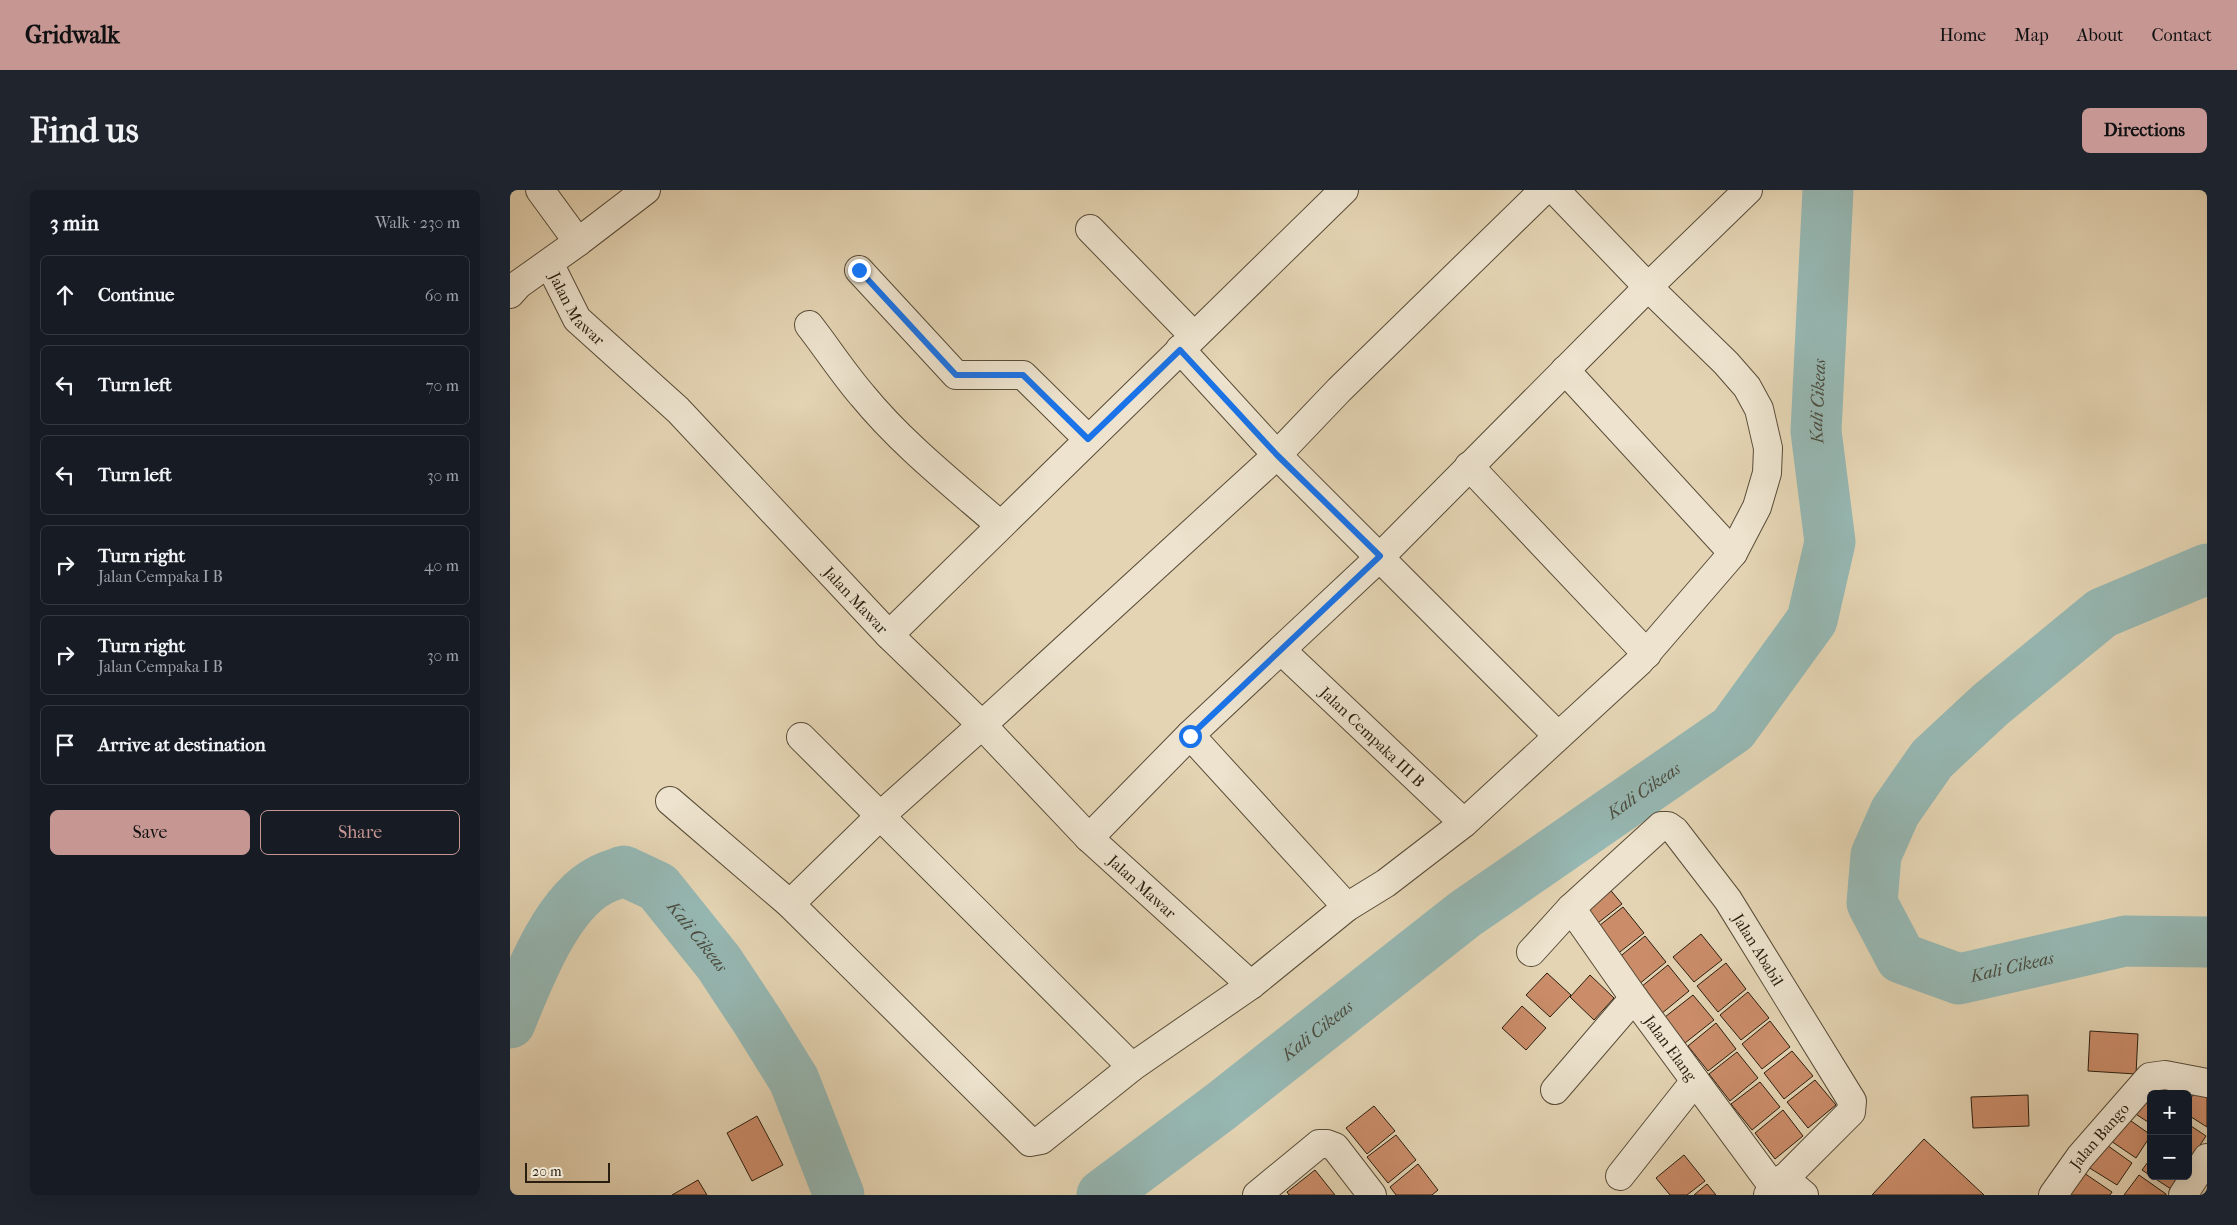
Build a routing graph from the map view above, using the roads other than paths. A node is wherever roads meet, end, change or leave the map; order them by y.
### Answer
1 (540, 190) edge
2 (646, 190) edge
3 (1344, 190) edge
4 (1544, 190) edge
5 (1555, 190) edge
6 (1748, 190) edge
7 (1090, 229) dead end
8 (578, 242) junction
9 (549, 263) junction
10 (859, 270) dead end
11 (1648, 287) junction
12 (510, 294) edge
13 (809, 325) dead end
14 (1187, 343) junction
15 (1565, 370) junction
16 (1088, 439) junction
17 (1277, 455) junction
18 (1469, 466) junction
19 (1000, 525) junction
20 (1732, 552) junction
21 (1380, 556) junction
22 (889, 635) junction
23 (1281, 650) junction
24 (1647, 654) junction
25 (982, 725) junction
26 (1190, 736) junction
27 (1558, 736) junction
28 (801, 737) dead end
29 (670, 801) dead end
30 (879, 817) junction
31 (1464, 823) junction
32 (1089, 838) junction
33 (790, 904) junction
34 (1347, 907) junction
35 (1571, 908) junction
36 (1531, 952) dead end
37 (1251, 985) junction
38 (1634, 998) junction
39 (1132, 1067) junction
40 (1695, 1081) junction
41 (2207, 1083) edge
42 (1555, 1090) dead end
43 (2207, 1158) edge
44 (1620, 1176) dead end
45 (1775, 1187) edge
46 (1257, 1195) edge
47 (1372, 1195) edge
48 (1804, 1195) edge
49 (2053, 1195) edge
50 (2183, 1195) edge

1 - 8 street
2 - 8 street
3 - 14 street
4 - 17 street
5 - 11 street
6 - 11 street
7 - 14 street
8 - 9 street
9 - 12 street, Jalan Mawar
9 - 22 street, Jalan Mawar
10 - 16 street
11 - 15 street
11 - 20 street
13 - 19 street
14 - 16 street
14 - 17 street
15 - 18 street
15 - 20 street
16 - 19 street
17 - 21 street
17 - 25 street
18 - 21 street
18 - 24 street
19 - 22 street
20 - 24 street
21 - 23 street
21 - 27 street
22 - 25 street, Jalan Mawar
23 - 26 street
23 - 31 street, Jalan Cempaka III B
24 - 27 street
25 - 30 street
25 - 32 street, Jalan Mawar
26 - 32 street
26 - 34 street
27 - 31 street
28 - 30 street
29 - 33 street
30 - 33 street
30 - 39 street
31 - 34 street
32 - 37 street, Jalan Mawar
33 - 39 street
34 - 37 street
35 - 36 street
35 - 38 street, Jalan Elang
35 - 45 street, Jalan Ababil
37 - 39 street
38 - 40 street, Jalan Elang
38 - 42 street
40 - 44 street
40 - 45 street, Jalan Elang
41 - 49 street, Jalan Bango
43 - 50 street
45 - 48 street, Jalan Elang
46 - 47 street

